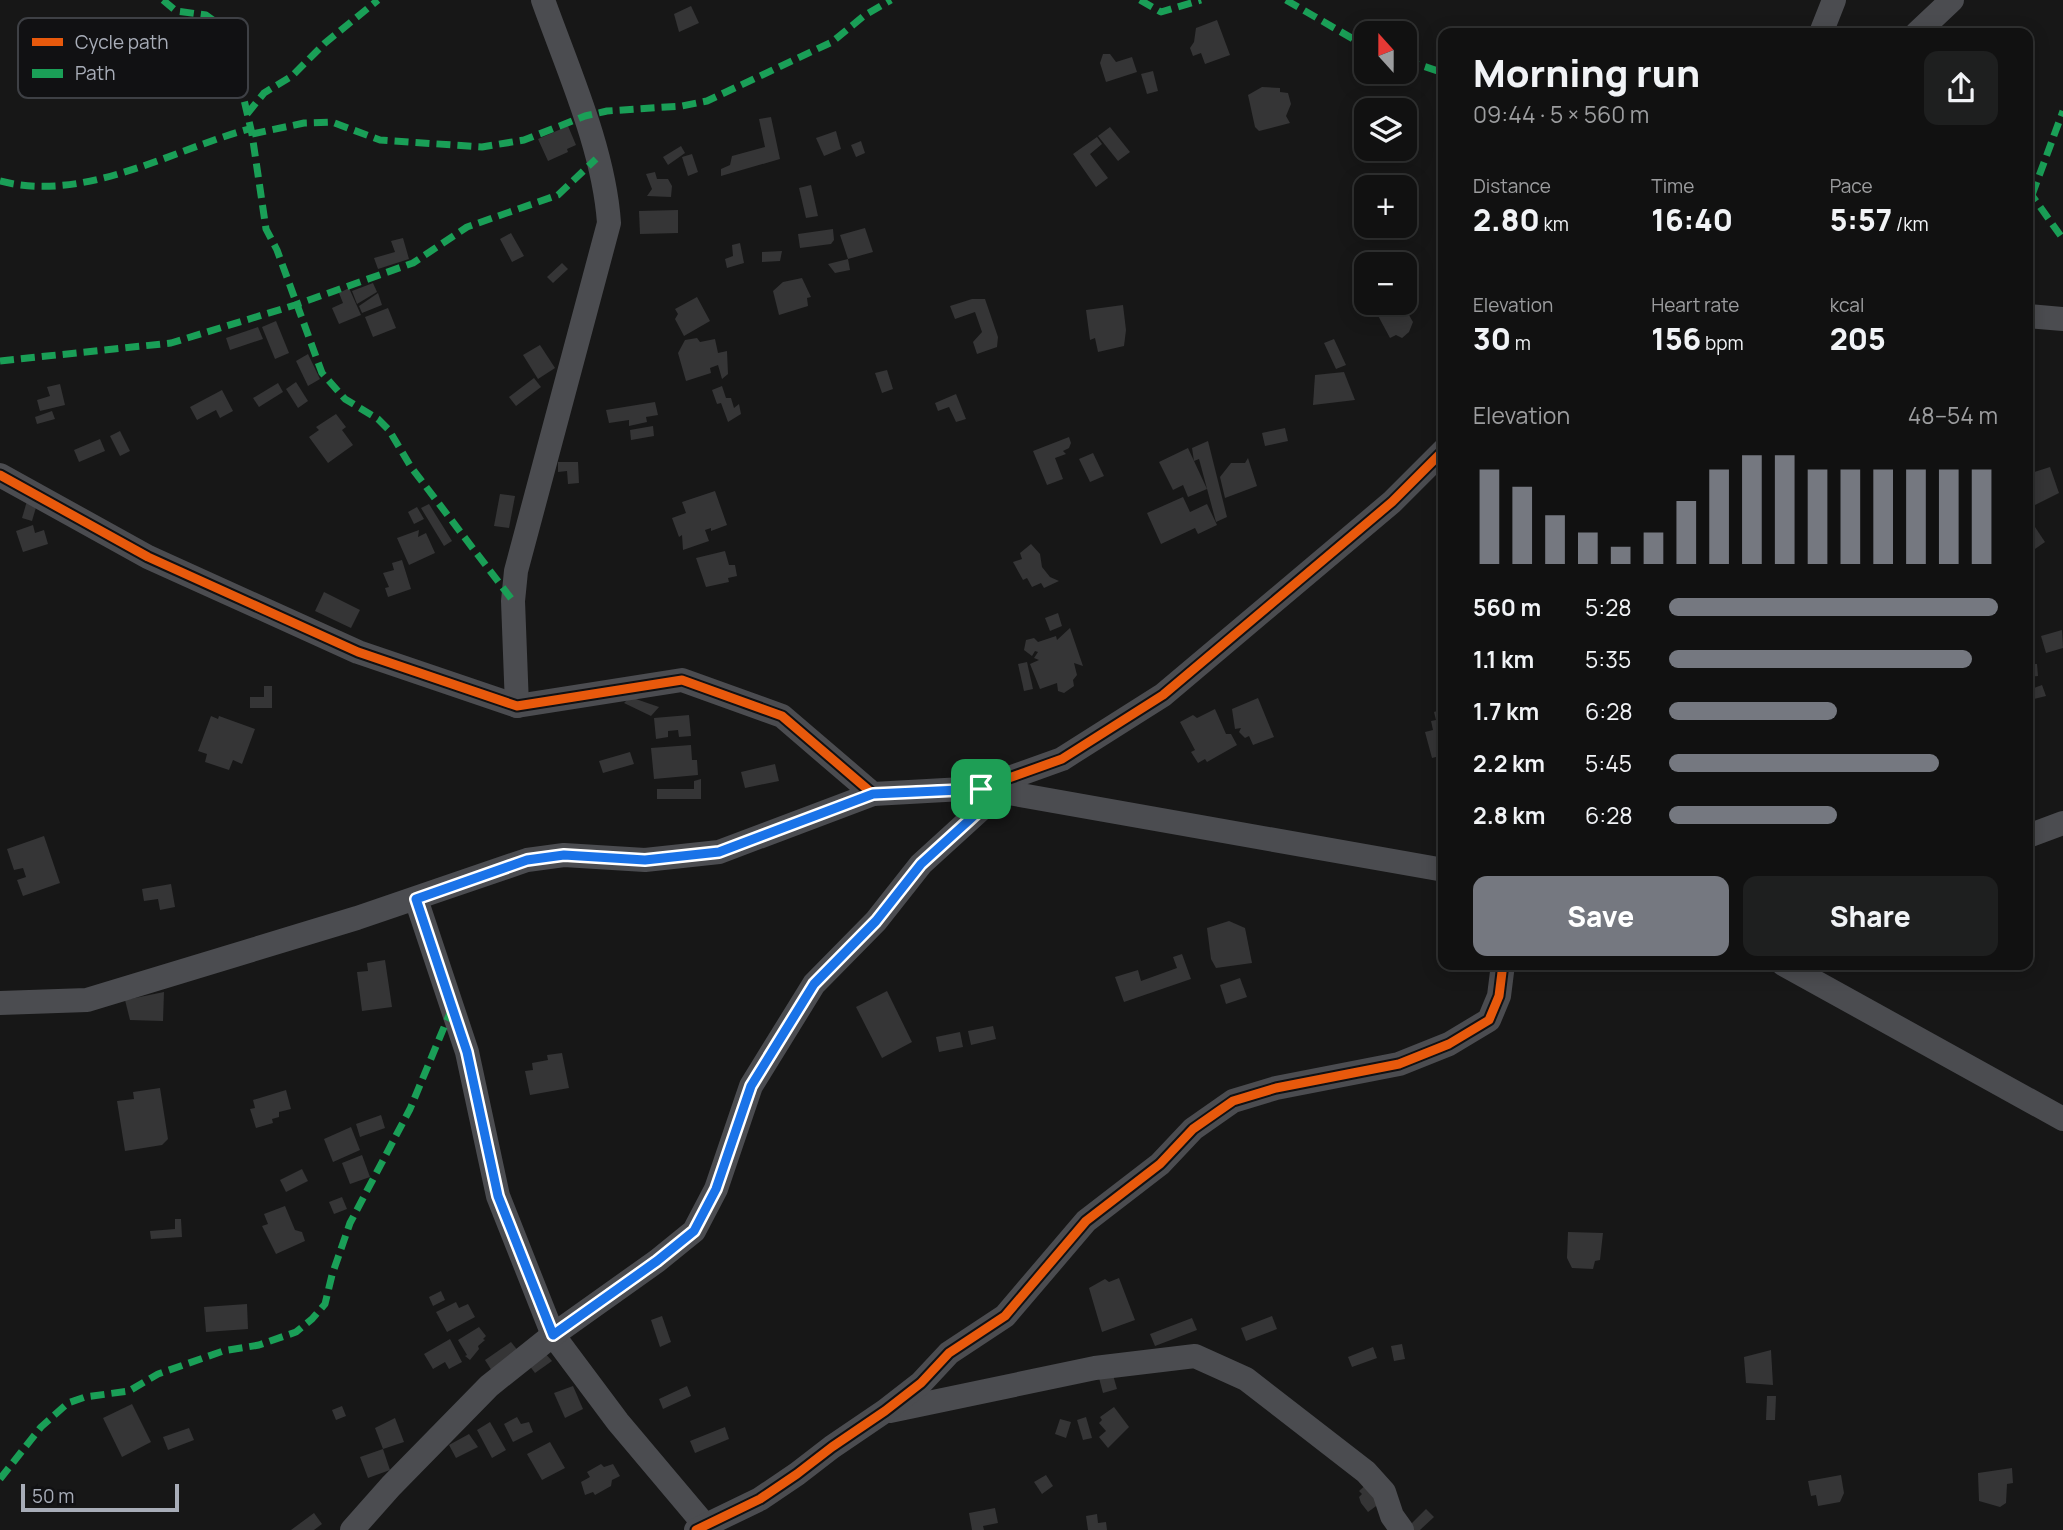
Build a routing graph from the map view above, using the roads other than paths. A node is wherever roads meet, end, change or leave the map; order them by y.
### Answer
1 (543, 0) edge
2 (1834, 0) edge
3 (1952, 0) edge
4 (1823, 28) edge
5 (1922, 28) edge
6 (2033, 316) edge
7 (2063, 319) edge
8 (1438, 456) edge
9 (0, 475) edge
10 (517, 706) junction
11 (990, 790) junction
12 (873, 794) junction
13 (2063, 823) edge
14 (2033, 834) edge
15 (1438, 869) edge
16 (416, 899) junction
17 (1502, 970) edge
18 (1794, 970) edge
19 (0, 1003) edge
20 (2063, 1119) edge
21 (553, 1335) junction
22 (885, 1411) junction
23 (703, 1529) edge
24 (352, 1530) edge
25 (1402, 1530) edge

1 - 10 street
2 - 4 street
3 - 5 street
6 - 7 street
8 - 11 street
9 - 10 street
10 - 12 street
11 - 12 street
11 - 15 street
11 - 21 street
12 - 16 street
13 - 14 street
16 - 19 street
16 - 21 street
17 - 22 street
18 - 20 street
21 - 23 street
21 - 24 street
22 - 23 street
22 - 25 street

